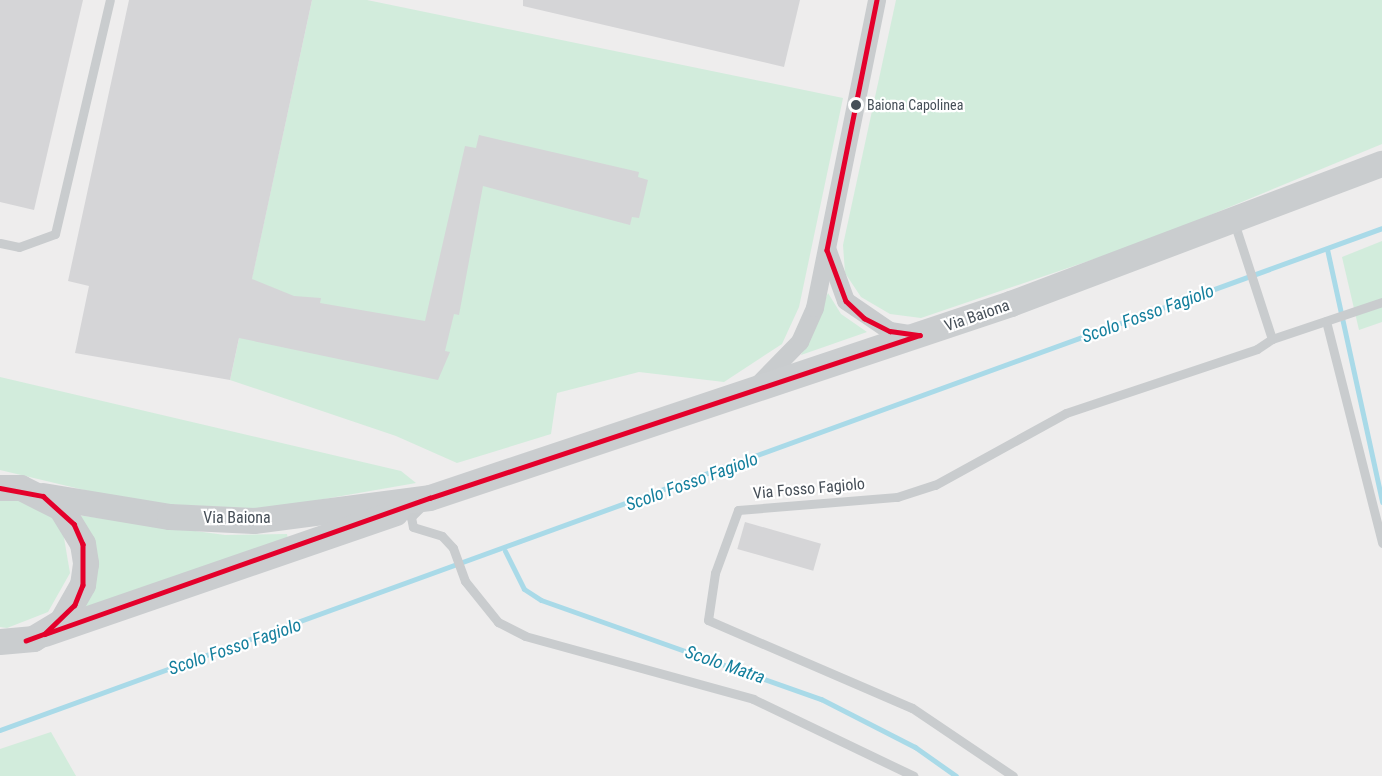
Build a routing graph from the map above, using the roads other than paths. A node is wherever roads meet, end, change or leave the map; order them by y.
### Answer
1 (110, 0) edge
2 (877, 0) edge
3 (1382, 164) edge
4 (1234, 222) junction
5 (0, 243) edge
6 (827, 250) junction
7 (1382, 302) edge
8 (1329, 320) junction
9 (920, 336) junction
10 (1272, 339) junction
11 (738, 399) junction
12 (16, 489) edge
13 (430, 498) junction
14 (1382, 543) edge
15 (40, 637) junction
16 (0, 642) edge
17 (0, 652) edge
18 (914, 776) edge
19 (1013, 776) edge

1 - 5 lane
2 - 6 street
3 - 4 main road, Via Baiona
4 - 9 main road, Via Baiona
4 - 10 lane
6 - 9 street
6 - 11 street
7 - 8 lane, Via Fosso Fagiolo
8 - 10 lane, Via Fosso Fagiolo
8 - 14 lane
9 - 11 main road, Via Baiona
10 - 19 lane, Via Fosso Fagiolo
11 - 13 main road, Via Baiona
12 - 13 main road, Via Baiona
12 - 15 main road
13 - 15 main road, Via Baiona
13 - 18 lane
15 - 16 main road
15 - 17 main road

